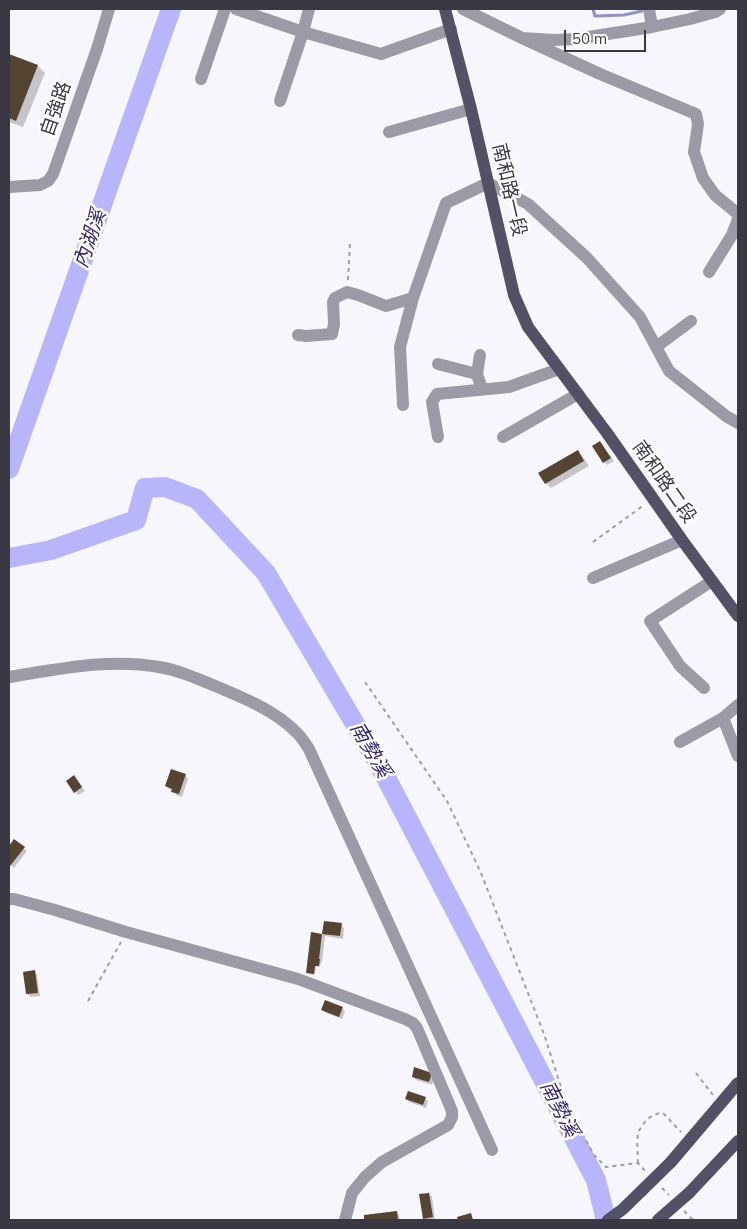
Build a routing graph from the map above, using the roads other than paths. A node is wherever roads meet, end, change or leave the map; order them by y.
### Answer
1 (109, 9) edge
2 (225, 9) edge
3 (236, 9) edge
4 (309, 9) edge
5 (445, 9) edge
6 (463, 9) edge
7 (649, 9) edge
8 (720, 9) edge
9 (482, 13) edge
10 (652, 27) junction
11 (450, 29) junction
12 (303, 32) junction
13 (522, 38) junction
14 (201, 79) dead end
15 (280, 101) dead end
16 (471, 109) junction
17 (389, 132) dead end
18 (488, 183) junction
19 (9, 187) edge
20 (738, 214) edge
21 (738, 219) edge
22 (709, 272) dead end
23 (413, 298) junction
24 (691, 321) dead end
25 (298, 335) dead end
26 (656, 347) junction
27 (480, 355) dead end
28 (438, 364) dead end
29 (559, 369) junction
30 (477, 374) junction
31 (482, 389) junction
32 (578, 394) junction
33 (403, 404) dead end
34 (738, 423) edge
35 (504, 436) dead end
36 (438, 437) dead end
37 (682, 540) junction
38 (593, 578) dead end
39 (712, 581) junction
40 (738, 616) edge
41 (9, 677) edge
42 (704, 688) dead end
43 (738, 705) edge
44 (722, 718) junction
45 (680, 742) dead end
46 (738, 756) edge
47 (9, 899) edge
48 (738, 1083) edge
49 (738, 1142) edge
50 (492, 1150) dead end
51 (345, 1220) edge
52 (608, 1220) edge
53 (658, 1220) edge

1 - 19 street, 自強路
2 - 14 street
3 - 12 street
4 - 12 street
5 - 11 main road, 南和路一段
6 - 9 street
7 - 10 street
8 - 10 street
9 - 13 street
10 - 13 street
11 - 12 street
11 - 16 main road, 南和路一段
12 - 15 street
13 - 20 street
16 - 17 street
16 - 18 main road, 南和路一段
18 - 23 street
18 - 26 street
18 - 29 main road, 南和路一段
21 - 22 street
23 - 25 street
23 - 33 street
24 - 26 street
26 - 34 street
27 - 30 street
28 - 30 street
29 - 31 street
29 - 32 main road, 南和路二段
30 - 31 street
31 - 36 street
32 - 35 street
32 - 37 main road, 南和路二段
37 - 38 street
37 - 39 main road, 南和路二段
39 - 40 main road, 南和路二段
39 - 42 street
41 - 50 street
43 - 44 street
44 - 45 street
44 - 46 street
47 - 51 street
48 - 52 main road, bridge
49 - 53 main road, bridge

